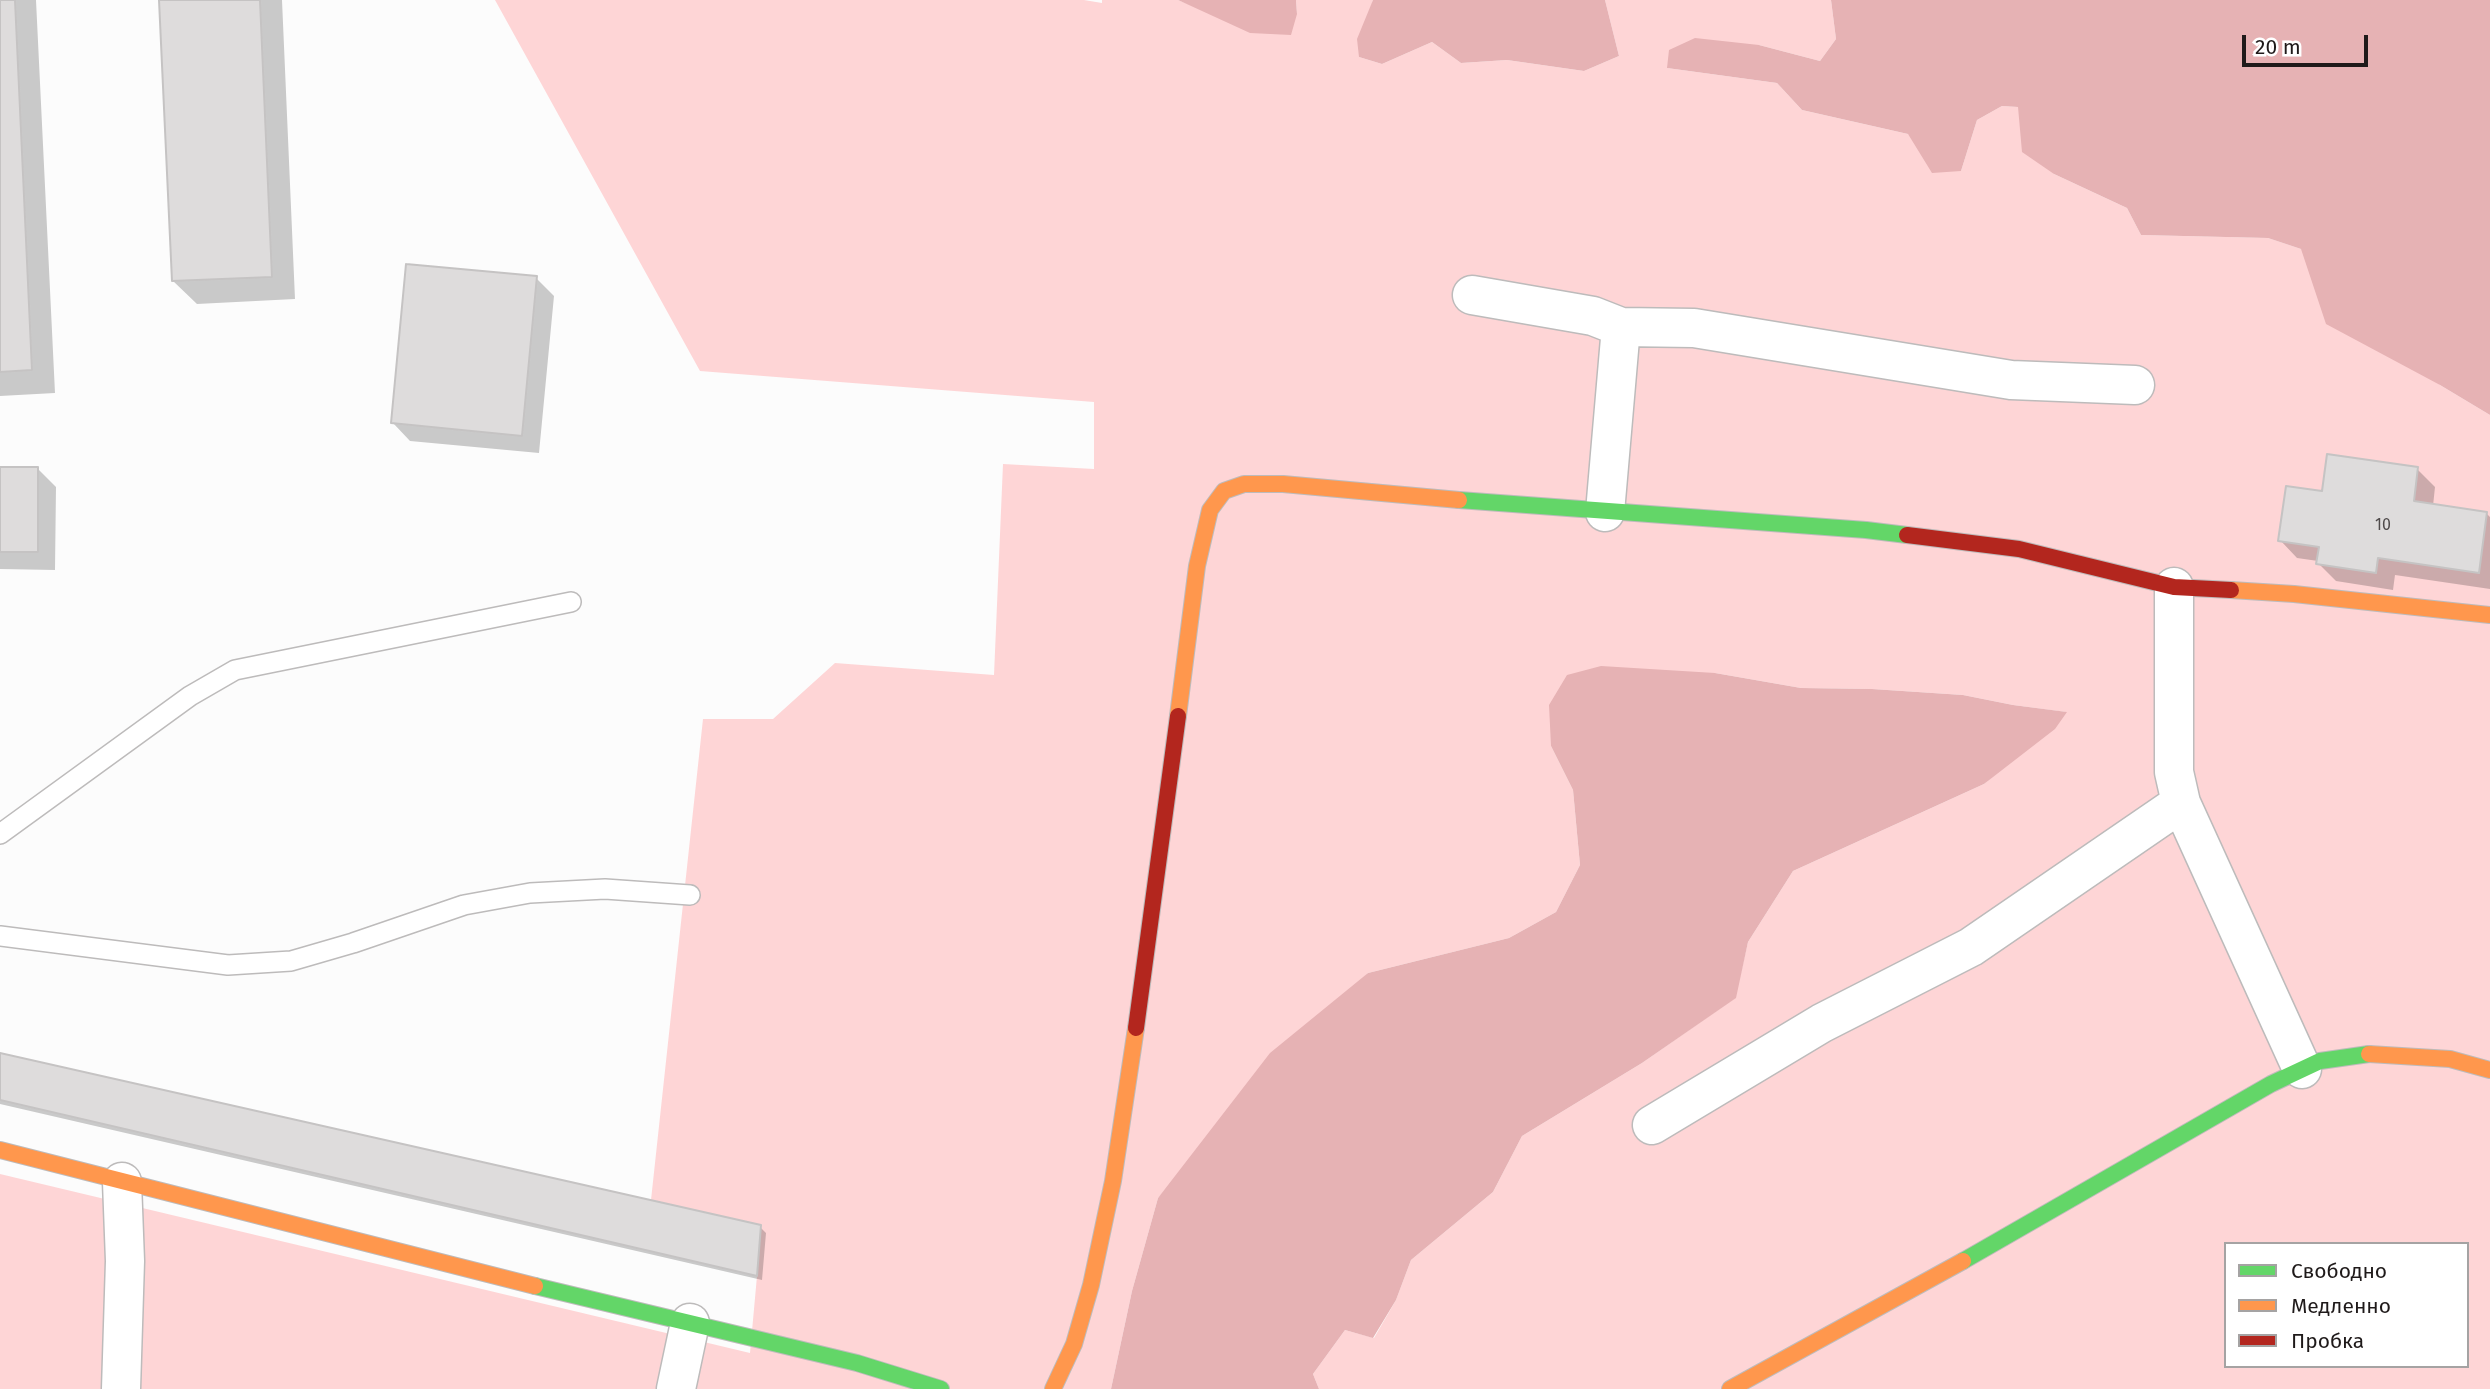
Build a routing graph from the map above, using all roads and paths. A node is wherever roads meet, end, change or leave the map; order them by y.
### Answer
1 (1472, 295) dead end
2 (1621, 327) junction
3 (2135, 385) dead end
4 (1605, 512) junction
5 (2174, 587) junction
6 (571, 602) dead end
7 (2490, 615) edge
8 (2180, 803) junction
9 (0, 834) edge
10 (690, 895) dead end
11 (0, 936) edge
12 (2302, 1069) junction
13 (2490, 1070) edge
14 (1652, 1125) dead end
15 (0, 1150) edge
16 (122, 1181) junction
17 (690, 1323) junction
18 (121, 1389) edge
19 (676, 1389) edge
20 (942, 1389) edge
21 (1053, 1389) edge
22 (1730, 1389) edge

1 - 2 street
2 - 3 street
2 - 4 street
4 - 5 street
4 - 21 street
5 - 7 street
5 - 8 street
6 - 9 lane
8 - 12 street
8 - 14 street
10 - 11 lane
12 - 13 street
12 - 22 street
15 - 16 street
16 - 17 street
16 - 18 street
17 - 19 street
17 - 20 street

